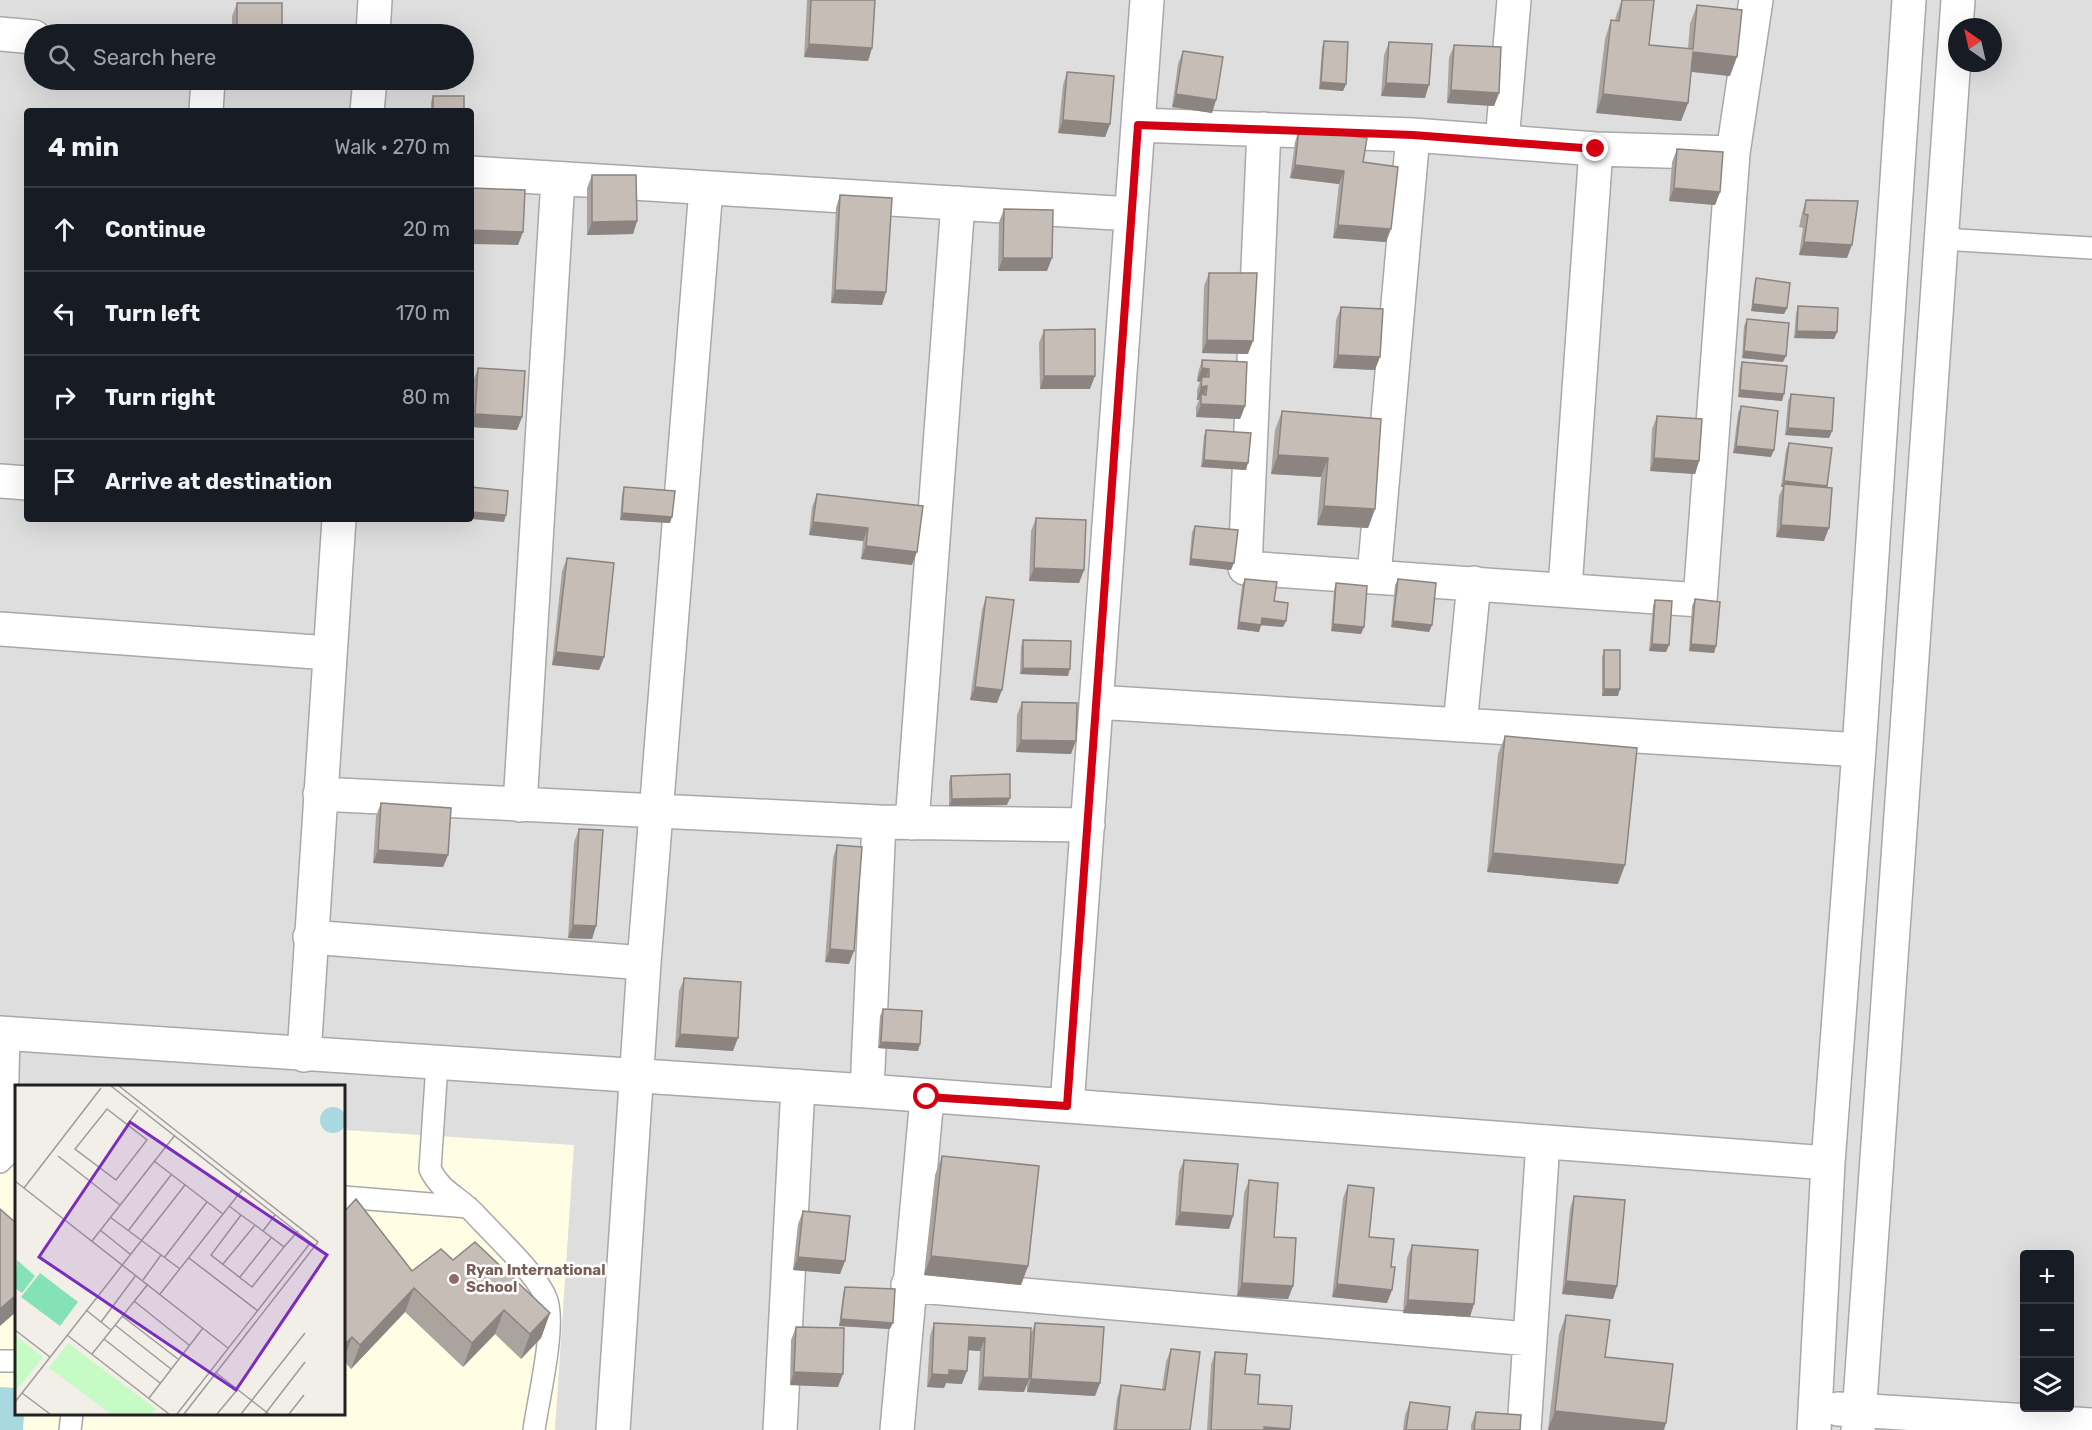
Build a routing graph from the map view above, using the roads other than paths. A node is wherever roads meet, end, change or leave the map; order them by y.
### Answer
1 (375, 0) edge
2 (1147, 0) edge
3 (1514, 0) edge
4 (1756, 0) edge
5 (1909, 0) edge
6 (1958, 0) edge
7 (374, 24) edge
8 (0, 34) edge
9 (24, 36) edge
10 (207, 90) edge
11 (369, 90) edge
12 (206, 108) edge
13 (368, 108) edge
14 (1138, 125) junction
15 (1264, 129) junction
16 (1413, 135) junction
17 (1502, 142) junction
18 (1596, 149) junction
19 (1733, 153) junction
20 (474, 173) edge
21 (558, 179) junction
22 (706, 188) junction
23 (958, 203) junction
24 (1131, 214) junction
25 (1942, 239) junction
26 (2092, 248) edge
27 (0, 481) edge
28 (24, 483) edge
29 (339, 522) edge
30 (1374, 576) junction
31 (1474, 583) junction
32 (1565, 588) junction
33 (0, 629) edge
34 (329, 653) junction
35 (1096, 702) junction
36 (1460, 724) junction
37 (1860, 750) junction
38 (320, 794) junction
39 (520, 805) junction
40 (656, 812) junction
41 (879, 822) junction
42 (912, 823) junction
43 (1088, 825) junction
44 (310, 937) junction
45 (644, 963) junction
46 (4, 1034) edge
47 (304, 1055) junction
48 (437, 1064) junction
49 (637, 1077) junction
50 (798, 1086) junction
51 (867, 1091) junction
52 (927, 1097) junction
53 (1067, 1106) junction
54 (1544, 1142) junction
55 (0, 1162) edge
56 (1828, 1163) junction
57 (0, 1170) edge
58 (15, 1171) edge
59 (345, 1197) edge
60 (468, 1207) junction
61 (908, 1286) junction
62 (1529, 1339) junction
63 (0, 1360) edge
64 (15, 1361) edge
65 (72, 1415) edge
66 (1814, 1419) edge
67 (1859, 1420) edge
68 (2092, 1425) edge
69 (70, 1430) edge
70 (534, 1430) edge
71 (613, 1430) edge
72 (780, 1430) edge
73 (897, 1430) edge
74 (1524, 1430) edge

1 - 7 street
2 - 14 street
3 - 17 street
4 - 19 street
5 - 37 street
6 - 25 street
8 - 9 street
10 - 12 street
11 - 13 street
14 - 15 street
14 - 24 street
15 - 16 street
15 - 30 street
16 - 17 street
16 - 30 street
17 - 18 street
18 - 19 street
18 - 32 street
19 - 32 street
20 - 21 street
21 - 22 street
21 - 39 street
22 - 23 street
22 - 40 street
23 - 24 street
23 - 42 street
24 - 35 street
25 - 26 lane
25 - 67 street
27 - 28 street
29 - 34 street
30 - 31 street
31 - 32 street
31 - 36 street
33 - 34 street
34 - 38 street
35 - 36 street
35 - 43 street
36 - 37 street
37 - 56 street
38 - 39 street
38 - 44 street
39 - 40 street
40 - 41 street
40 - 45 street
41 - 42 street
41 - 51 street
42 - 43 street
43 - 53 street
44 - 45 street
44 - 47 street
45 - 49 street
46 - 47 street
46 - 55 lane
47 - 48 street
48 - 49 street
48 - 60 lane
49 - 50 street
49 - 71 street
50 - 51 street
50 - 72 street
51 - 52 street
52 - 53 street
52 - 61 street
53 - 54 street
54 - 56 street
54 - 62 street
56 - 66 street
57 - 58 lane
59 - 60 lane
60 - 70 lane
61 - 62 street
61 - 73 street
62 - 74 street
63 - 64 lane
65 - 69 lane
66 - 67 street
67 - 68 street

